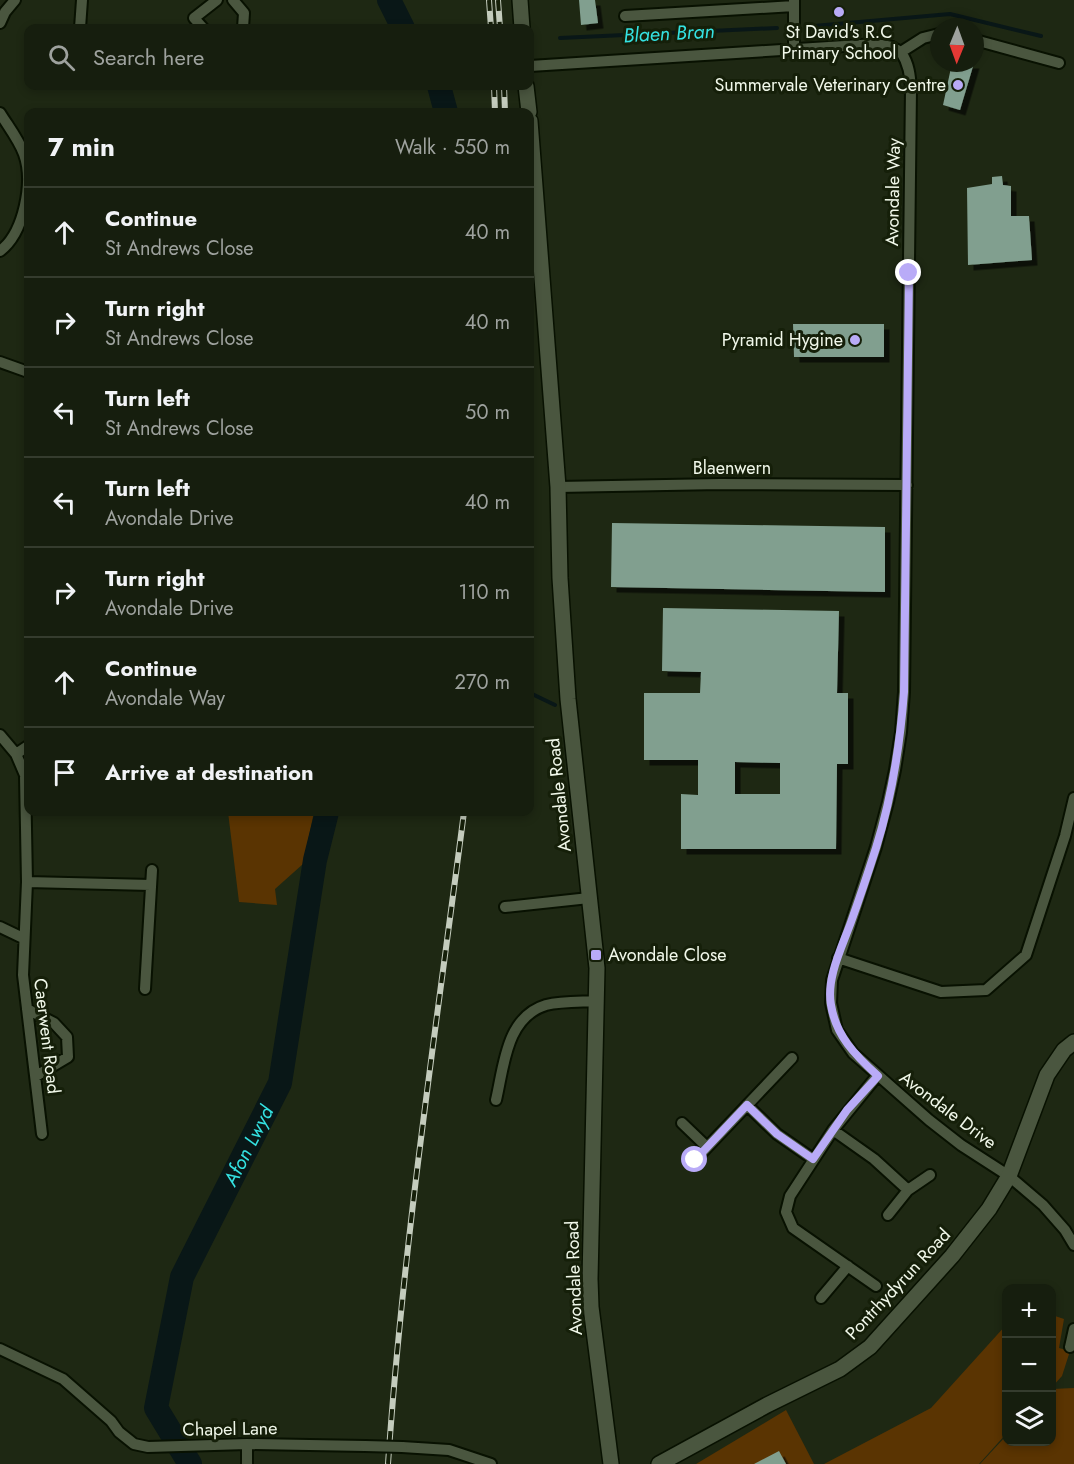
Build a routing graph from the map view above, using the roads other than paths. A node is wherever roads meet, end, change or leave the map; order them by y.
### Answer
1 (15, 0) edge
2 (81, 0) edge
3 (217, 0) edge
4 (233, 0) edge
5 (520, 0) edge
6 (794, 3) edge
7 (626, 15) dead end
8 (0, 23) edge
9 (80, 24) edge
10 (199, 24) edge
11 (243, 24) edge
12 (522, 24) edge
13 (930, 36) edge
14 (984, 42) edge
15 (794, 48) junction
16 (901, 52) junction
17 (1059, 63) dead end
18 (534, 66) edge
19 (526, 90) edge
20 (529, 108) edge
21 (0, 113) edge
22 (24, 154) edge
23 (534, 173) edge
24 (24, 202) edge
25 (0, 251) edge
26 (0, 363) edge
27 (24, 371) edge
28 (907, 485) junction
29 (558, 487) junction
30 (0, 735) edge
31 (24, 749) edge
32 (16, 754) junction
33 (24, 773) edge
34 (1074, 798) edge
35 (888, 802) joint
36 (27, 816) edge
37 (152, 870) dead end
38 (27, 882) junction
39 (151, 885) junction
40 (589, 898) junction
41 (505, 907) dead end
42 (0, 927) edge
43 (23, 938) junction
44 (838, 958) junction
45 (145, 989) dead end
46 (598, 1001) junction
47 (27, 1010) junction
48 (1074, 1042) edge
49 (792, 1058) dead end
50 (36, 1076) junction
51 (878, 1076) junction
52 (496, 1100) dead end
53 (747, 1105) junction
54 (682, 1123) dead end
55 (833, 1130) junction
56 (42, 1134) dead end
57 (707, 1147) junction
58 (813, 1159) junction
59 (695, 1160) dead end
60 (930, 1175) dead end
61 (1009, 1176) junction
62 (908, 1190) junction
63 (888, 1215) dead end
64 (1074, 1245) edge
65 (848, 1266) junction
66 (876, 1286) dead end
67 (821, 1298) dead end
68 (1074, 1329) edge
69 (1070, 1347) dead end
70 (0, 1349) edge
71 (247, 1444) junction
72 (247, 1464) edge
73 (491, 1464) edge
74 (611, 1464) edge
75 (659, 1464) edge

1 - 8 street
2 - 9 street
3 - 10 street
4 - 11 street
5 - 12 street
6 - 7 street
6 - 15 street
13 - 16 street
14 - 17 street
15 - 16 street
15 - 18 street
16 - 28 street, Avondale Way
19 - 20 street
21 - 22 street
23 - 29 street, Avondale Road
24 - 25 street
26 - 27 street
28 - 29 street, Blaenwern
28 - 35 street, Avondale Way
29 - 40 street, Avondale Road
30 - 32 street, Caerwent Road
31 - 32 street
32 - 33 street, Caerwent Road
34 - 44 street
35 - 44 street, Avondale Drive
36 - 38 street, Caerwent Road
37 - 39 street
38 - 39 street
38 - 43 street, Caerwent Road
39 - 45 street
40 - 41 street
40 - 46 street, Avondale Road
42 - 43 street
43 - 47 street, Caerwent Road
44 - 51 street, Avondale Drive
46 - 52 street
46 - 74 street, Avondale Road
47 - 50 street, Caerwent Road
47 - 50 street
48 - 61 street, Pontrhydyrun Road
49 - 53 street
50 - 56 street, Caerwent Road
51 - 55 street
51 - 61 street, Avondale Drive
53 - 57 street
53 - 58 street
54 - 57 street
55 - 58 street
55 - 62 street
57 - 59 street
58 - 65 street
60 - 62 street
61 - 64 street, Avondale Drive
61 - 75 street, Pontrhydyrun Road
62 - 63 street
65 - 66 street
65 - 67 street
68 - 69 street
70 - 71 street, Chapel Lane
71 - 72 street
71 - 73 street, Chapel Lane, bridge

